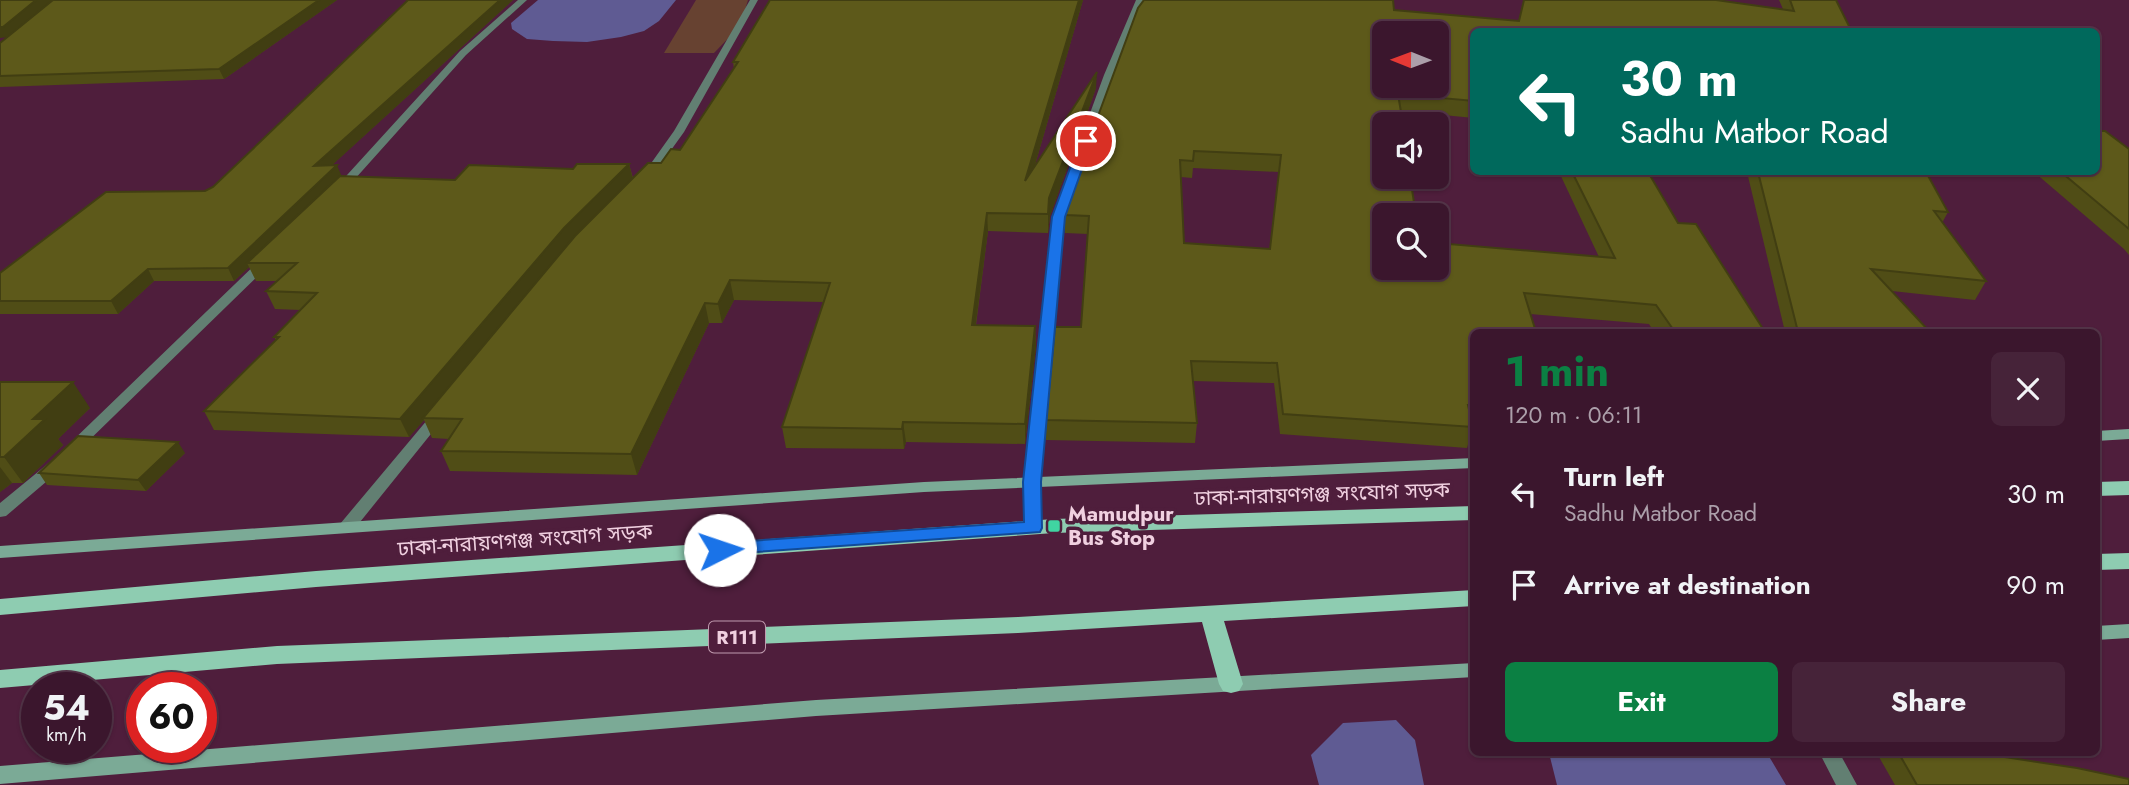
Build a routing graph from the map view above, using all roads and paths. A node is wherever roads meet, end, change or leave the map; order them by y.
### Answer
1 (523, 0) edge
2 (754, 0) edge
3 (1140, 0) edge
4 (636, 187) edge
5 (332, 197) edge
6 (276, 251) edge
7 (450, 402) edge
8 (2129, 434) edge
9 (2100, 436) edge
10 (1470, 463) edge
11 (1032, 482) junction
12 (2129, 488) edge
13 (2100, 489) edge
14 (0, 512) edge
15 (1470, 513) edge
16 (346, 528) junction
17 (1033, 528) junction
18 (0, 552) edge
19 (2129, 561) edge
20 (2100, 562) edge
21 (1470, 598) edge
22 (0, 607) edge
23 (1211, 614) junction
24 (2129, 631) edge
25 (2100, 633) edge
26 (1470, 670) edge
27 (0, 678) edge
28 (1231, 684) junction
29 (1830, 756) edge
30 (0, 775) edge
31 (1847, 785) edge

1 - 5 street
2 - 4 street
3 - 11 street
6 - 14 street
7 - 16 street
8 - 9 street
10 - 11 street
11 - 16 street
11 - 17 street
12 - 13 main road
15 - 17 main road, ঢাকা-নারায়ণগঞ্জ সংযোগ সড়ক
16 - 18 street
17 - 22 main road, ঢাকা-নারায়ণগঞ্জ সংযোগ সড়ক
19 - 20 main road
21 - 23 main road, R111
23 - 27 main road, R111
23 - 28 main road
24 - 25 street
26 - 28 street
28 - 30 street
29 - 31 street

